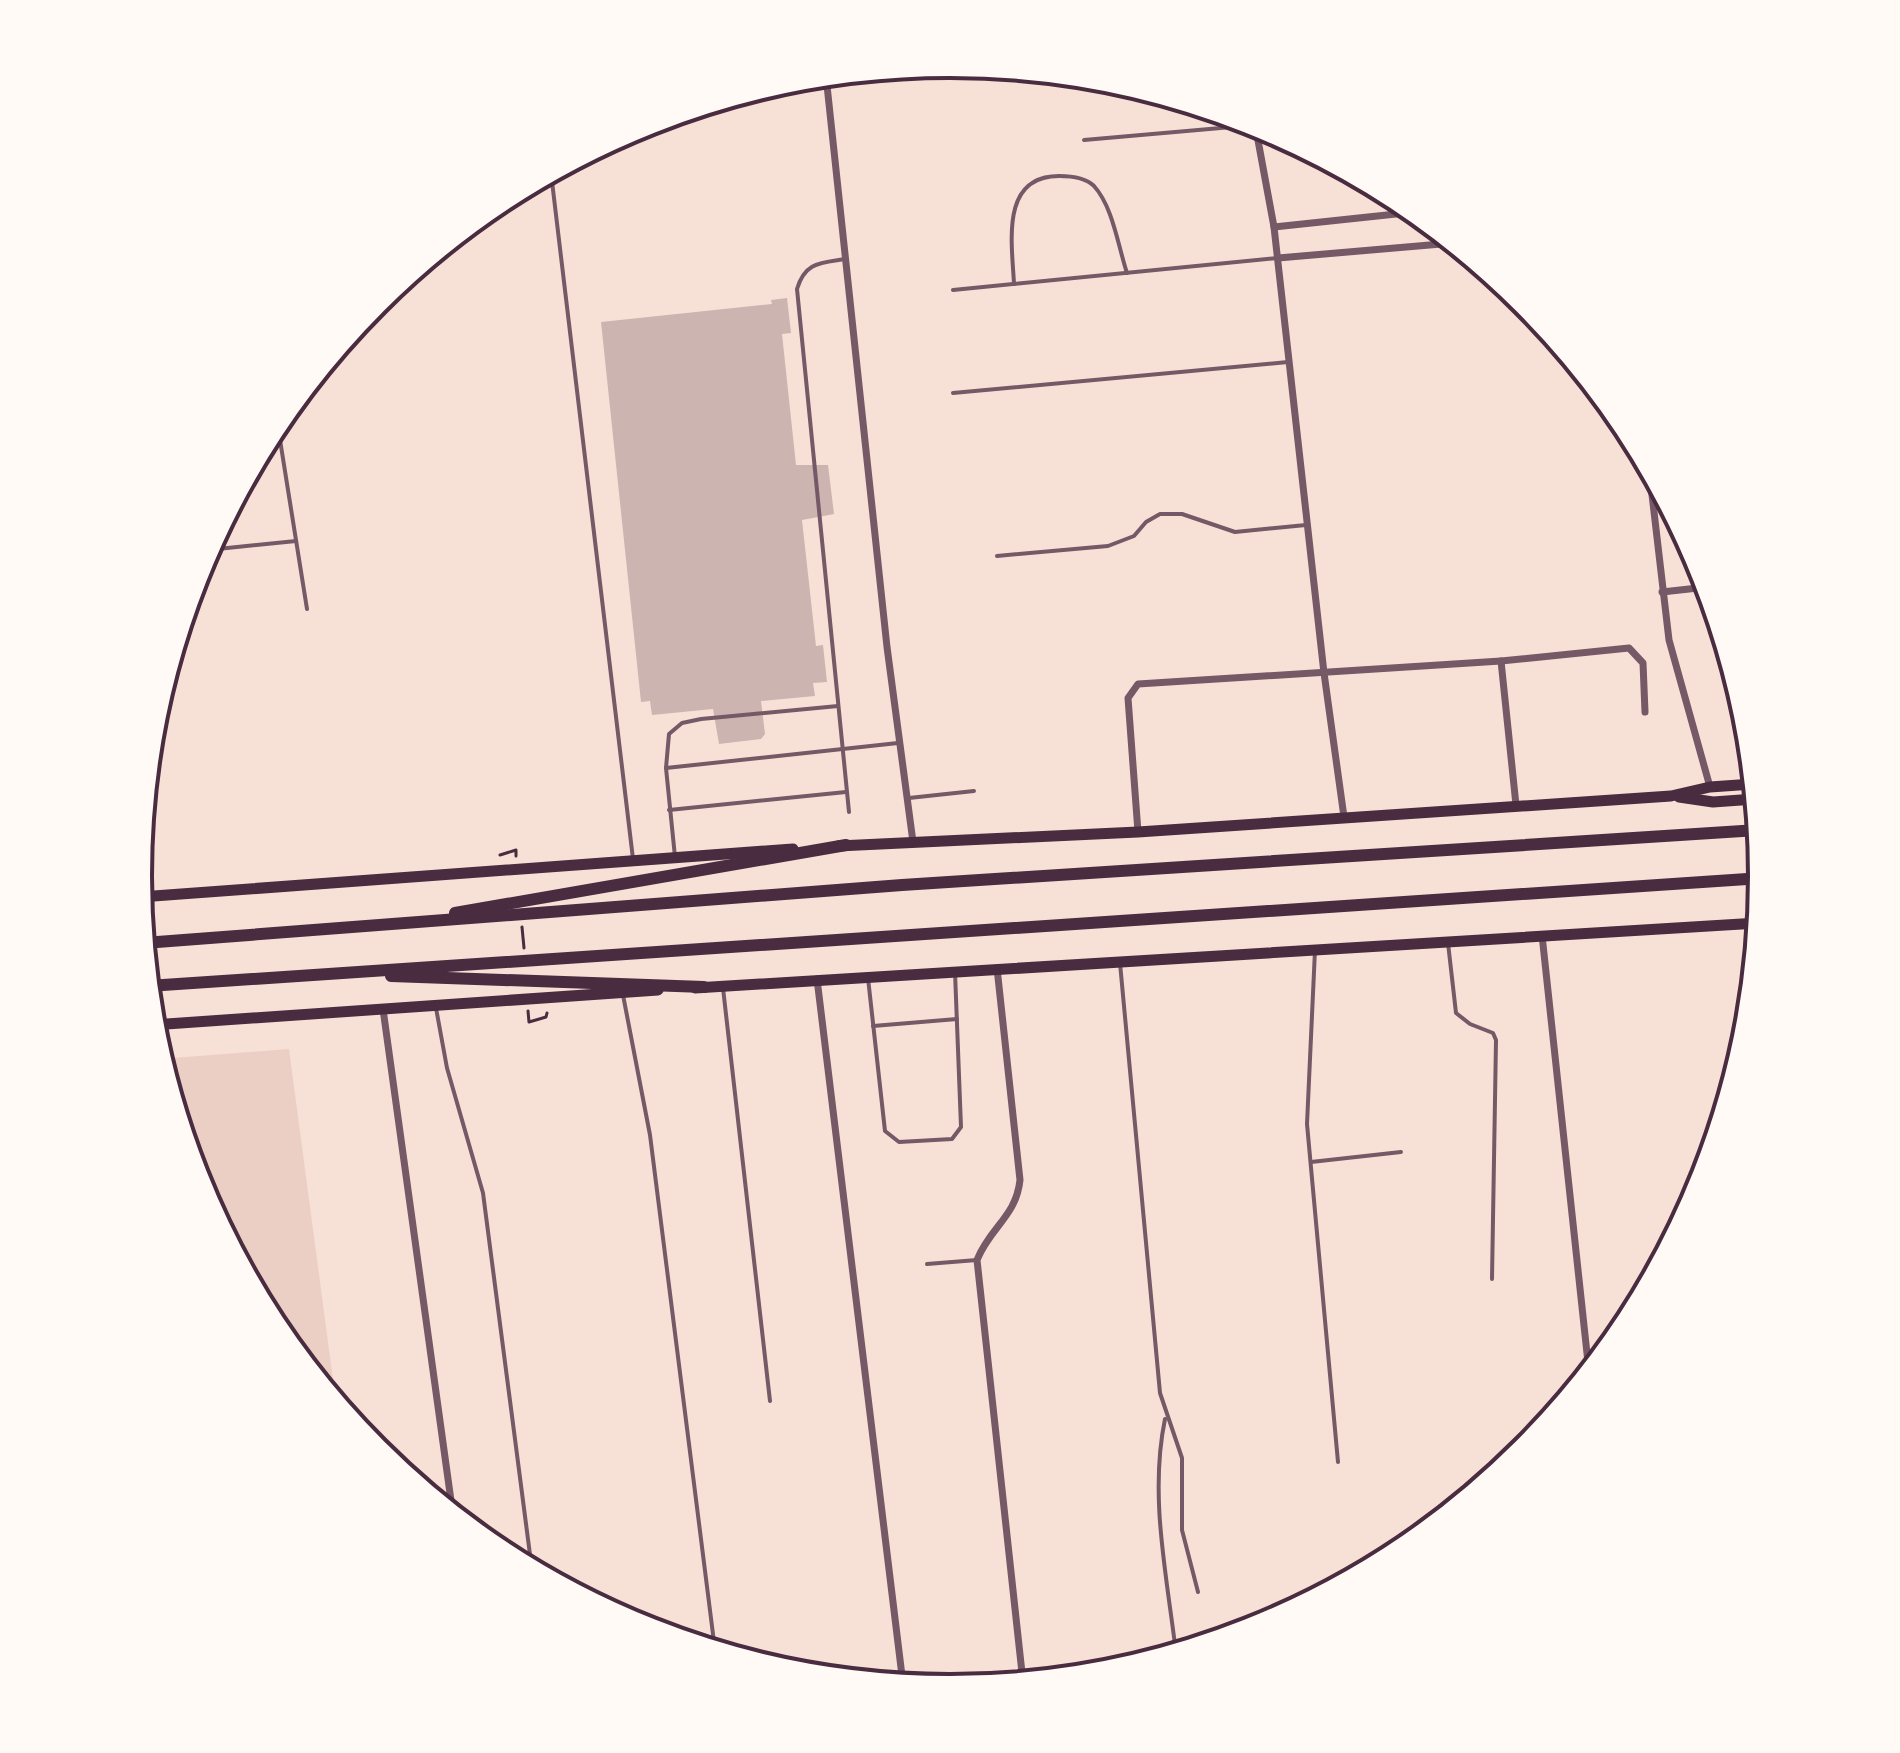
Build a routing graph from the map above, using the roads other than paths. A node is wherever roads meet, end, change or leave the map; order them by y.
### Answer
1 (827, 88) edge
2 (1225, 127) edge
3 (1084, 140) dead end
4 (1259, 140) edge
5 (552, 184) edge
6 (1396, 214) edge
7 (1274, 227) junction
8 (1438, 244) edge
9 (1278, 258) junction
10 (846, 259) junction
11 (1127, 273) junction
12 (1014, 284) junction
13 (953, 290) dead end
14 (1290, 362) junction
15 (953, 393) dead end
16 (280, 442) edge
17 (1652, 496) edge
18 (1308, 525) junction
19 (296, 541) junction
20 (222, 549) edge
21 (997, 556) dead end
22 (1694, 588) edge
23 (1662, 592) junction
24 (307, 609) dead end
25 (1501, 661) junction
26 (1324, 673) junction
27 (838, 706) junction
28 (1645, 712) dead end
29 (899, 743) junction
30 (842, 749) junction
31 (666, 768) junction
32 (1743, 785) edge
33 (1710, 787) junction
34 (974, 791) dead end
35 (847, 792) junction
36 (1671, 796) junction
37 (905, 798) junction
38 (1745, 800) edge
39 (1516, 805) junction
40 (669, 810) junction
41 (849, 812) dead end
42 (1344, 817) junction
43 (1747, 831) edge
44 (1138, 832) junction
45 (913, 842) junction
46 (846, 845) junction
47 (675, 858) junction
48 (633, 861) junction
49 (1748, 879) edge
50 (152, 896) edge
51 (1747, 924) edge
52 (381, 926) junction
53 (1542, 935) junction
54 (1448, 941) junction
55 (154, 942) edge
56 (1315, 948) junction
57 (1120, 960) junction
58 (997, 968) junction
59 (955, 970) junction
60 (322, 974) junction
61 (868, 976) junction
62 (817, 979) junction
63 (159, 985) edge
64 (723, 986) junction
65 (704, 987) junction
66 (623, 993) junction
67 (436, 1006) junction
68 (383, 1009) junction
69 (957, 1019) junction
70 (166, 1024) edge
71 (873, 1026) junction
72 (1401, 1152) dead end
73 (1311, 1162) junction
74 (977, 1260) junction
75 (927, 1264) dead end
76 (1492, 1279) dead end
77 (1587, 1357) edge
78 (770, 1401) dead end
79 (1165, 1417) junction
80 (1338, 1462) dead end
81 (451, 1499) edge
82 (530, 1555) edge
83 (1198, 1592) dead end
84 (714, 1639) edge
85 (1175, 1643) edge
86 (1022, 1671) edge
87 (902, 1673) edge

1 - 10 street
2 - 3 lane
4 - 7 street
5 - 48 lane
6 - 7 street
7 - 9 street
8 - 9 street
9 - 11 lane
9 - 14 street
10 - 27 lane
10 - 29 street
11 - 12 lane
11 - 12 lane
12 - 13 lane
14 - 15 lane
14 - 18 street
16 - 19 lane
17 - 23 street
18 - 21 lane
18 - 26 street
19 - 20 lane
19 - 24 lane
22 - 23 street
23 - 33 street
25 - 26 street
25 - 28 street
25 - 39 street
26 - 42 street
26 - 44 street
27 - 30 lane
27 - 31 lane
29 - 30 lane
29 - 37 street
30 - 31 lane
30 - 35 lane
31 - 40 lane
32 - 33 main road
33 - 36 main road
34 - 37 lane
35 - 40 lane
35 - 41 lane
36 - 38 main road
36 - 39 main road
37 - 45 street
39 - 42 main road
40 - 47 lane
42 - 44 main road
43 - 52 highway
44 - 45 main road
45 - 46 main road
46 - 47 main road
46 - 52 highway
47 - 48 main road
48 - 50 main road
49 - 60 highway
51 - 53 main road
52 - 55 highway
53 - 54 main road
53 - 77 street
54 - 56 main road
54 - 76 lane
56 - 57 main road
56 - 73 lane
57 - 58 main road
57 - 79 lane
58 - 59 main road
58 - 74 street
59 - 61 main road
59 - 69 lane
60 - 63 highway
60 - 65 highway
61 - 62 main road
61 - 71 lane
62 - 64 main road
62 - 87 street
64 - 65 main road
64 - 78 lane
65 - 66 main road
66 - 67 main road
66 - 84 lane
67 - 68 main road
67 - 82 lane
68 - 70 main road
68 - 81 street
69 - 71 lane
69 - 71 lane
72 - 73 lane
73 - 80 lane
74 - 75 lane
74 - 86 street
79 - 83 lane
79 - 85 lane

